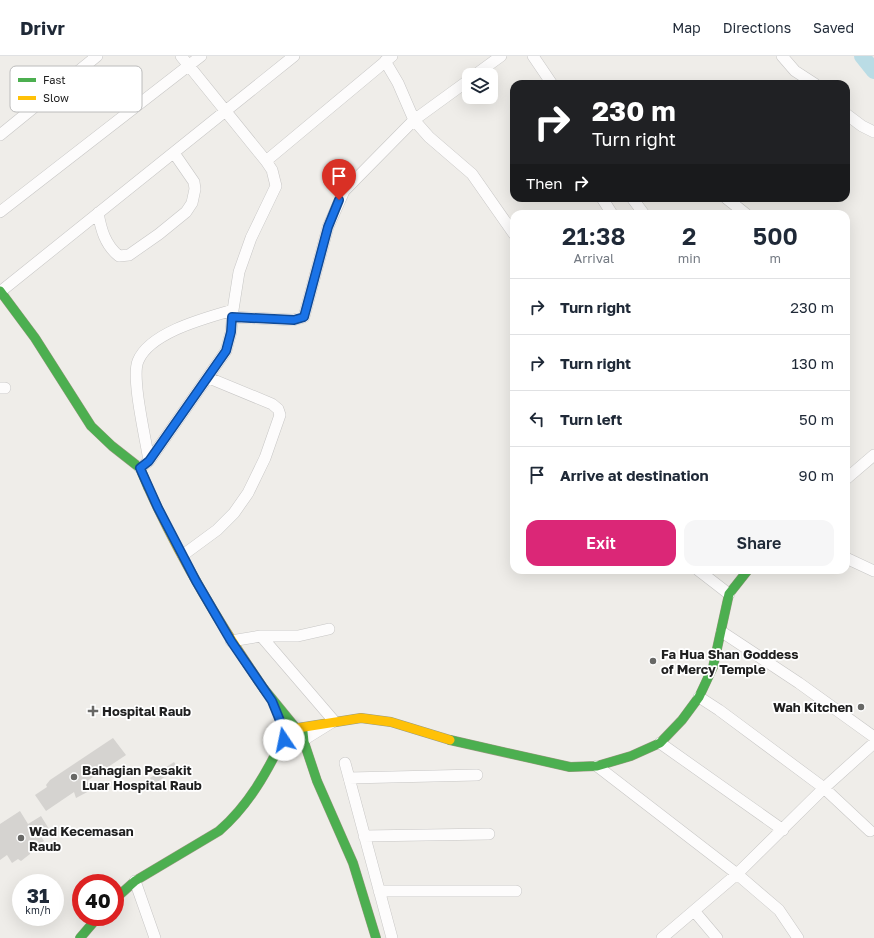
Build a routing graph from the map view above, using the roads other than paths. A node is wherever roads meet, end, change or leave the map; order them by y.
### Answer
1 (97, 56) edge
2 (181, 56) edge
3 (201, 56) edge
4 (294, 56) edge
5 (501, 56) edge
6 (533, 56) edge
7 (782, 56) edge
8 (389, 59) edge
9 (85, 66) edge
10 (189, 67) junction
11 (485, 68) edge
12 (549, 80) edge
13 (809, 80) edge
14 (462, 85) edge
15 (142, 103) edge
16 (28, 112) edge
17 (130, 112) edge
18 (226, 112) junction
19 (850, 117) edge
20 (414, 120) junction
21 (874, 132) edge
22 (0, 135) edge
23 (174, 153) junction
24 (266, 161) junction
25 (731, 202) edge
26 (741, 210) edge
27 (0, 212) edge
28 (98, 212) junction
29 (510, 228) edge
30 (0, 292) edge
31 (232, 313) junction
32 (209, 378) junction
33 (874, 455) edge
34 (149, 461) junction
35 (140, 468) junction
36 (850, 476) edge
37 (183, 555) junction
38 (850, 560) edge
39 (874, 571) edge
40 (703, 574) edge
41 (745, 574) edge
42 (729, 594) junction
43 (329, 629) dead end
44 (722, 632) junction
45 (261, 636) junction
46 (231, 641) junction
47 (699, 697) junction
48 (272, 701) junction
49 (334, 721) junction
50 (297, 728) junction
51 (284, 735) junction
52 (874, 737) edge
53 (305, 741) junction
54 (874, 742) edge
55 (660, 743) junction
56 (295, 749) junction
57 (345, 763) dead end
58 (597, 766) junction
59 (268, 772) junction
60 (477, 775) dead end
61 (349, 778) junction
62 (317, 781) junction
63 (824, 788) junction
64 (783, 830) junction
65 (870, 831) dead end
66 (489, 834) dead end
67 (364, 836) junction
68 (371, 859) junction
69 (353, 863) junction
70 (737, 874) junction
71 (134, 880) junction
72 (124, 890) edge
73 (379, 891) junction
74 (516, 892) dead end
75 (695, 912) junction
76 (90, 926) edge
77 (665, 937) edge
78 (80, 938) edge
79 (155, 938) edge
80 (376, 938) edge
81 (392, 938) edge
82 (718, 938) edge
83 (798, 938) edge

1 - 9 street
2 - 10 street
3 - 10 street
4 - 18 street
5 - 11 street
6 - 12 street
7 - 13 street
8 - 20 street
8 - 24 street
10 - 15 street
10 - 18 street
14 - 20 street
16 - 22 street
17 - 27 street
18 - 23 street
18 - 24 street
19 - 21 street
20 - 29 street
20 - 31 street
23 - 28 street
23 - 28 street
24 - 31 street
25 - 26 street
28 - 30 street
30 - 35 street
31 - 32 street
31 - 34 street
32 - 34 street
32 - 37 street
33 - 36 street
34 - 35 street
35 - 37 street
37 - 46 street
38 - 39 street
40 - 42 street
41 - 42 street
42 - 44 street
43 - 45 street
44 - 47 street
44 - 52 street
45 - 46 street
45 - 49 street
46 - 48 street
47 - 55 street
47 - 63 street
48 - 50 street
48 - 51 street
49 - 50 street
49 - 53 street
49 - 58 street
50 - 51 street
50 - 53 street
51 - 56 street
51 - 59 street
53 - 56 street
53 - 62 street
54 - 63 street
55 - 58 street
55 - 64 street
56 - 59 street
56 - 62 street
57 - 61 street
58 - 70 street
59 - 71 street
60 - 61 street
61 - 67 street
62 - 69 street
63 - 64 street
63 - 65 street
64 - 70 street
66 - 67 street
67 - 68 street
68 - 69 street
68 - 73 street
69 - 80 street
70 - 75 street
70 - 83 street
71 - 72 street
71 - 79 street
73 - 74 street
73 - 81 street
75 - 77 street
75 - 82 street
76 - 78 street

